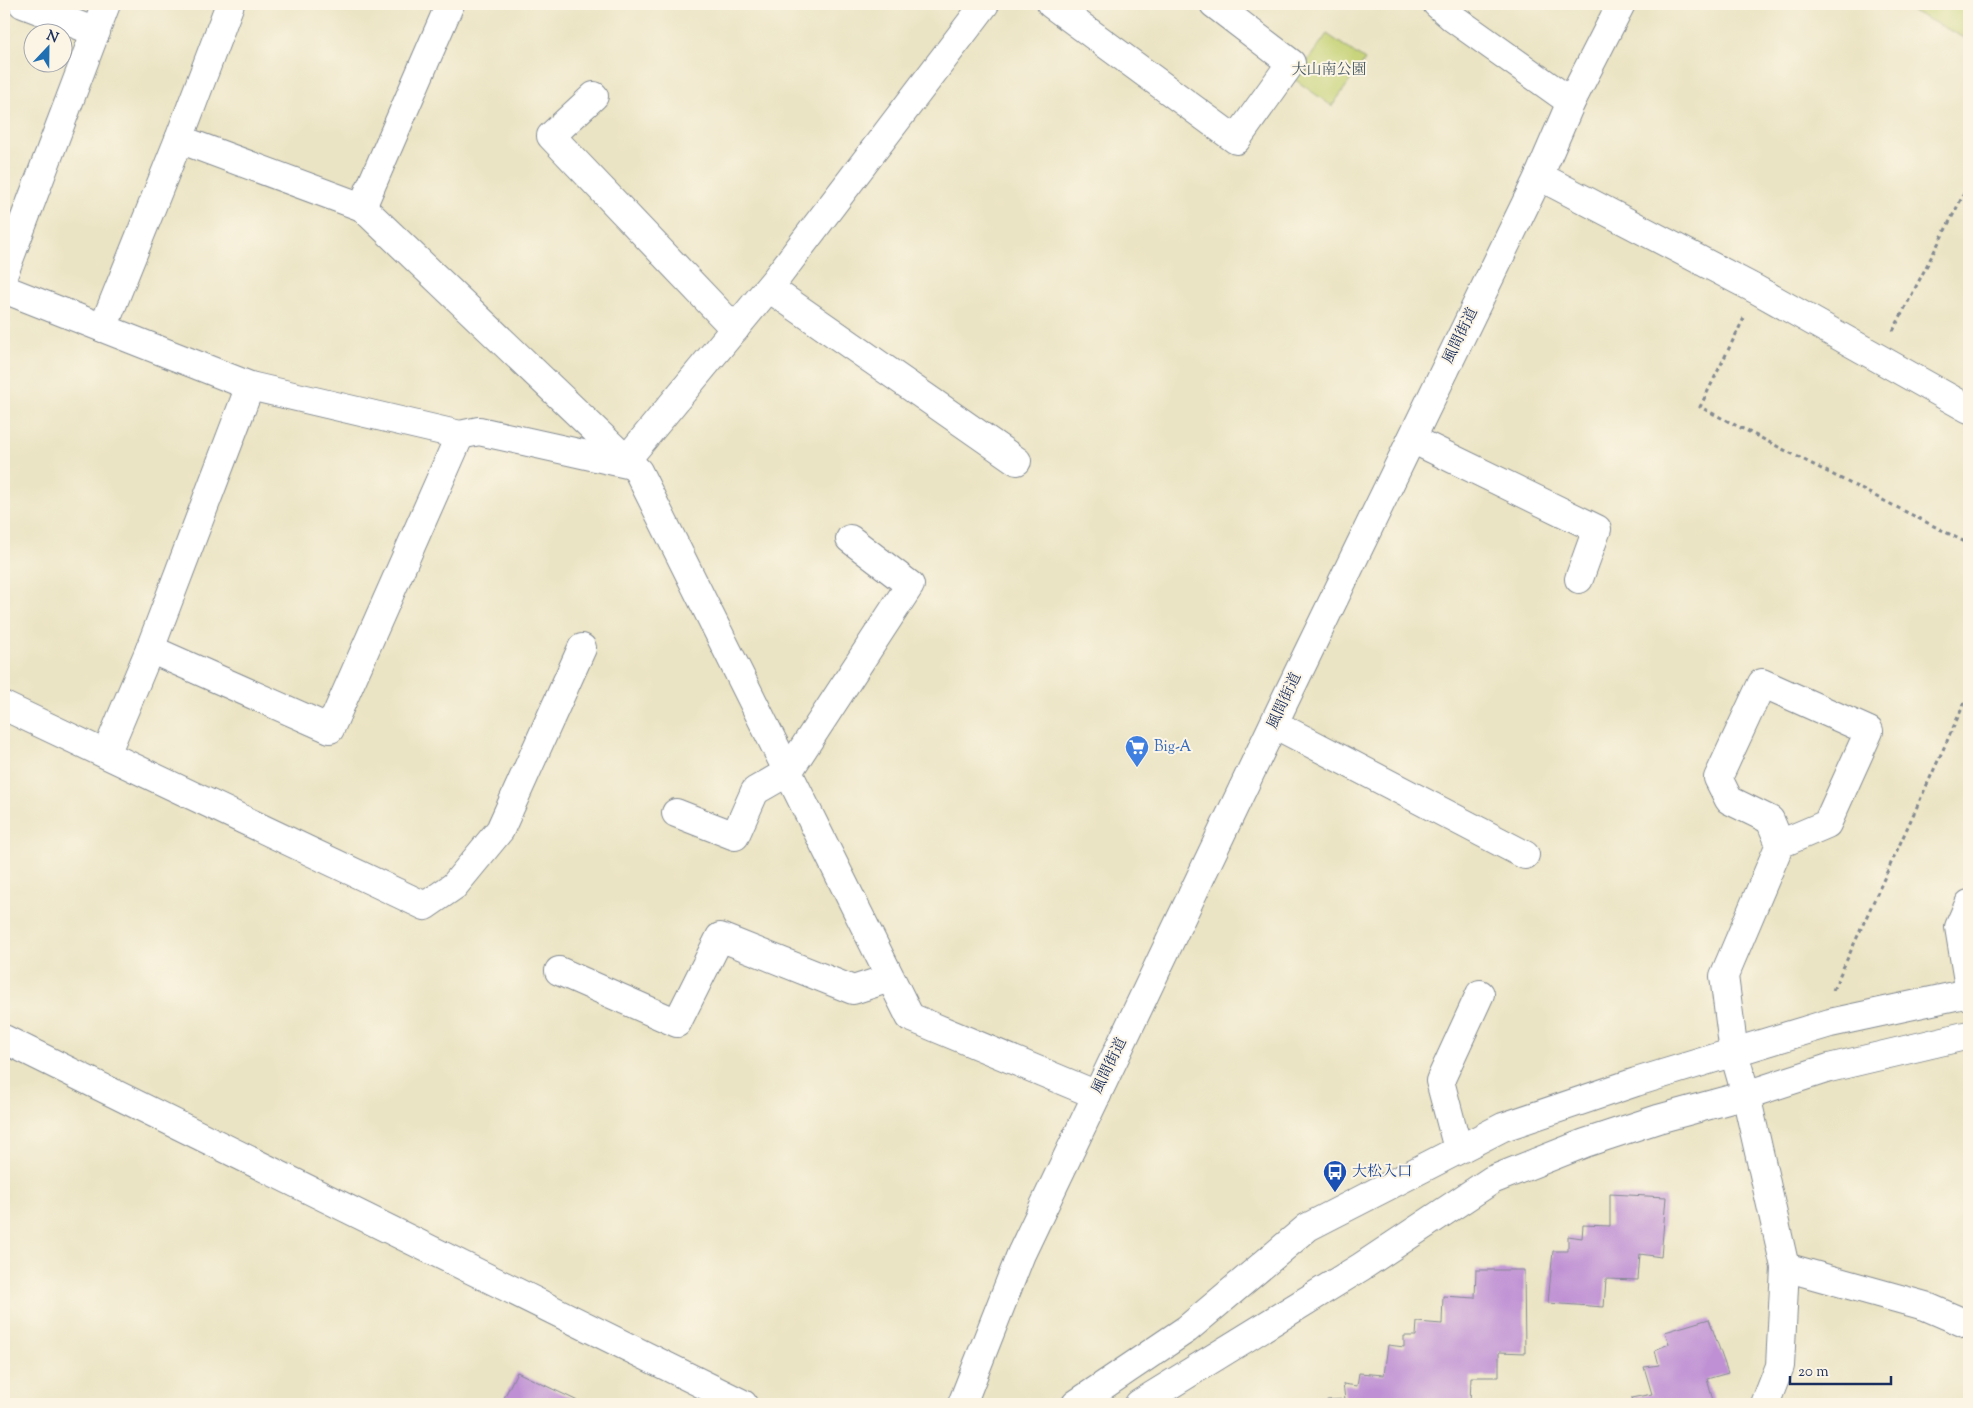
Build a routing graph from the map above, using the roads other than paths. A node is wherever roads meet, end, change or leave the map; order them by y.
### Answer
1 (23, 4) edge
2 (106, 4) edge
3 (230, 4) edge
4 (450, 4) edge
5 (985, 4) edge
6 (1051, 4) edge
7 (1214, 4) edge
8 (1437, 4) edge
9 (1621, 4) edge
10 (96, 32) junction
11 (594, 96) dead end
12 (1571, 102) junction
13 (179, 139) junction
14 (1539, 176) junction
15 (362, 206) junction
16 (4, 273) edge
17 (770, 288) junction
18 (4, 290) edge
19 (103, 328) junction
20 (735, 329) junction
21 (250, 386) junction
22 (1969, 409) edge
23 (460, 436) junction
24 (1412, 439) junction
25 (1017, 461) dead end
26 (629, 462) junction
27 (850, 539) dead end
28 (1579, 579) dead end
29 (582, 648) dead end
30 (150, 649) junction
31 (4, 706) edge
32 (1274, 724) junction
33 (106, 754) junction
34 (788, 772) junction
35 (676, 813) dead end
36 (1780, 844) junction
37 (1525, 855) dead end
38 (1969, 904) edge
39 (559, 971) dead end
40 (890, 978) junction
41 (1969, 987) edge
42 (1969, 993) edge
43 (1480, 994) dead end
44 (1969, 1035) edge
45 (4, 1039) edge
46 (1734, 1054) junction
47 (1097, 1095) junction
48 (1746, 1095) junction
49 (1458, 1149) junction
50 (1785, 1267) junction
51 (1969, 1324) edge
52 (744, 1404) edge
53 (962, 1404) edge
54 (1076, 1404) edge
55 (1139, 1404) edge
56 (1764, 1404) edge

1 - 10 street
2 - 10 street
3 - 13 street
4 - 15 street
5 - 17 street
6 - 7 street
8 - 12 street
9 - 12 street, 風間街道
10 - 16 street
11 - 20 street
12 - 14 street, 風間街道
13 - 15 street
13 - 19 street
14 - 22 street
14 - 24 street, 風間街道
15 - 26 street
17 - 20 street
17 - 25 street
18 - 19 street
19 - 21 street
20 - 26 street
21 - 23 street
21 - 30 street
23 - 26 street
23 - 30 street
24 - 28 street
24 - 32 street, 風間街道
26 - 34 street
27 - 34 street
29 - 33 street
30 - 33 street
31 - 33 street
32 - 37 street
32 - 47 street, 風間街道
34 - 35 street
34 - 40 street
36 - 36 street
36 - 46 street
38 - 41 street
39 - 40 street
40 - 47 street
42 - 46 street
43 - 49 street
44 - 48 street
45 - 52 street
46 - 48 street
46 - 49 street
47 - 53 street, 風間街道
48 - 50 street
48 - 55 street
49 - 54 street
50 - 51 street
50 - 56 street

